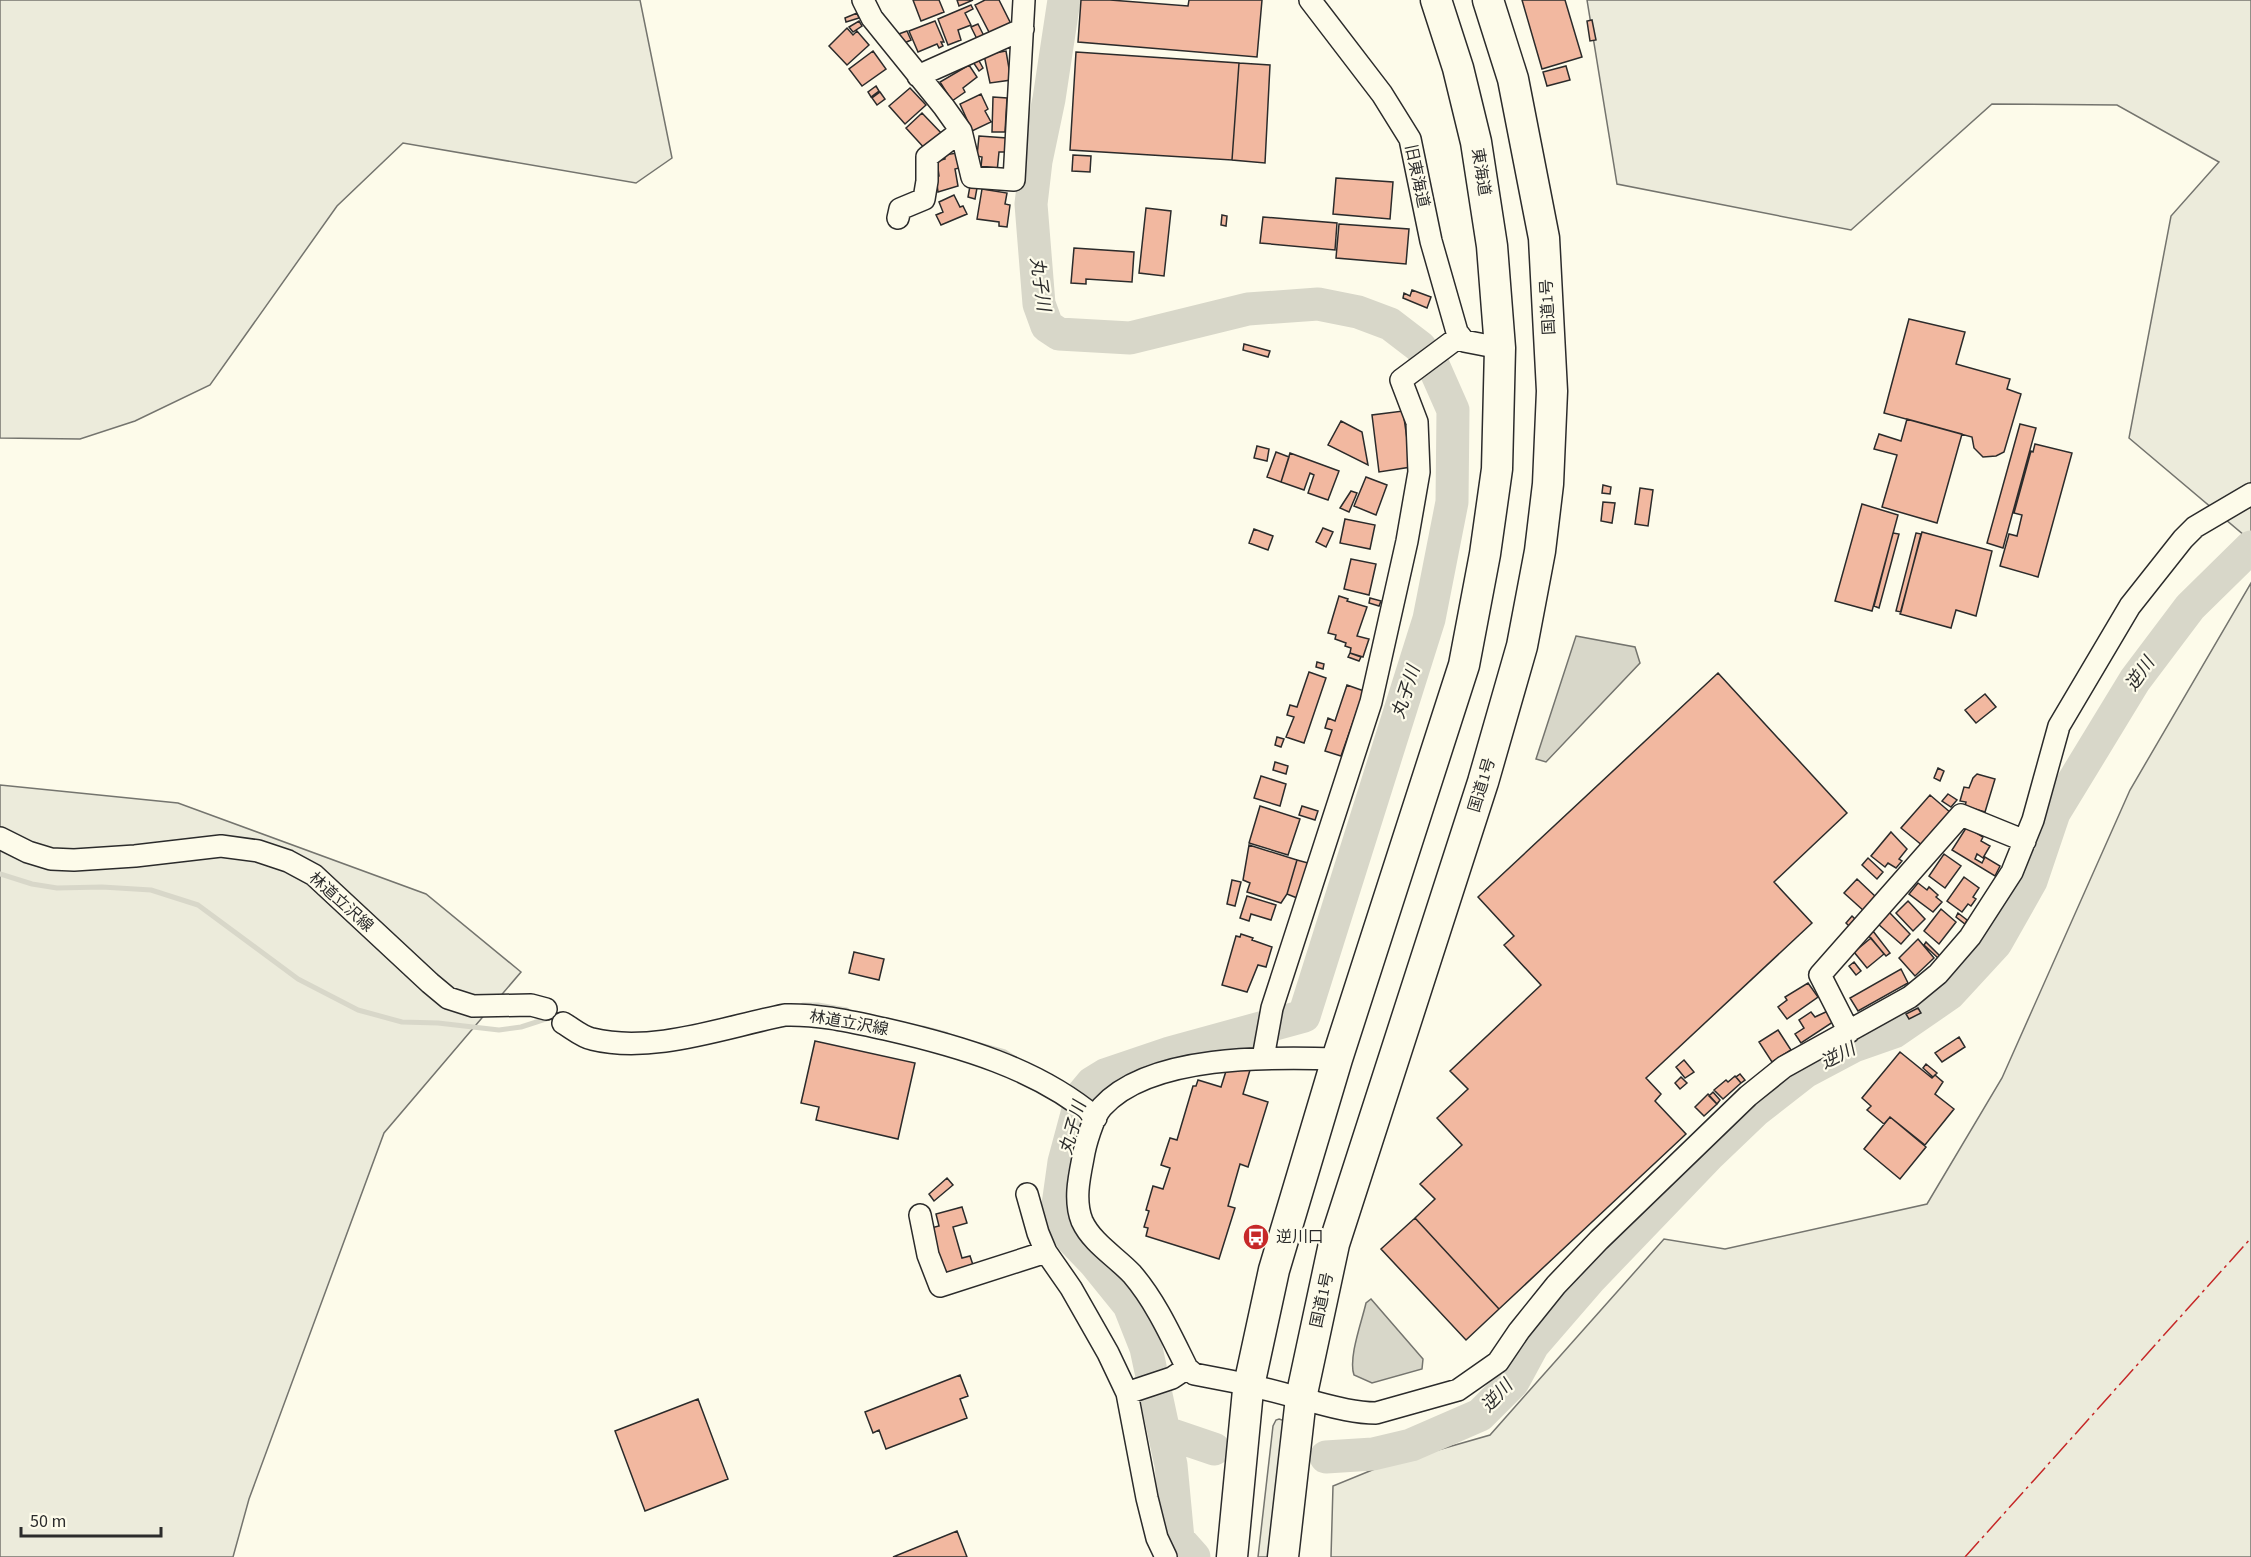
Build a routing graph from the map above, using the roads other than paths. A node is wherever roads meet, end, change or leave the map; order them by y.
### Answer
1 (863, 0) edge
2 (1024, 0) edge
3 (1310, 0) edge
4 (1436, 0) edge
5 (1488, 0) edge
6 (1023, 28) junction
7 (918, 75) junction
8 (961, 131) junction
9 (898, 218) dead end
10 (1460, 336) junction
11 (1500, 348) junction
12 (2251, 494) edge
13 (5, 840) edge
14 (2025, 841) junction
15 (546, 1009) dead end
16 (563, 1023) dead end
17 (1849, 1032) junction
18 (1264, 1054) junction
19 (1337, 1059) junction
20 (1092, 1115) junction
21 (1027, 1194) dead end
22 (920, 1215) dead end
23 (1046, 1252) junction
24 (1179, 1373) junction
25 (1249, 1385) junction
26 (1133, 1392) junction
27 (1301, 1398) junction
28 (1166, 1557) edge
29 (1232, 1557) edge
30 (1283, 1557) edge

1 - 7 street
2 - 6 street
3 - 10 street, 旧東海道
4 - 11 highway, 東海道
5 - 27 highway, 国道1号
6 - 7 street
6 - 8 street
7 - 8 street
8 - 9 street
10 - 11 street
10 - 18 street
11 - 19 highway
12 - 14 street
13 - 15 street, 林道立沢線
14 - 17 street
14 - 17 street
16 - 20 street, 林道立沢線
17 - 27 street
18 - 19 street
18 - 20 street
19 - 25 highway
20 - 24 street
21 - 23 street
22 - 23 street
23 - 26 street
24 - 25 street
24 - 26 street
25 - 27 street
25 - 29 highway
26 - 28 street
27 - 30 highway, 国道1号

